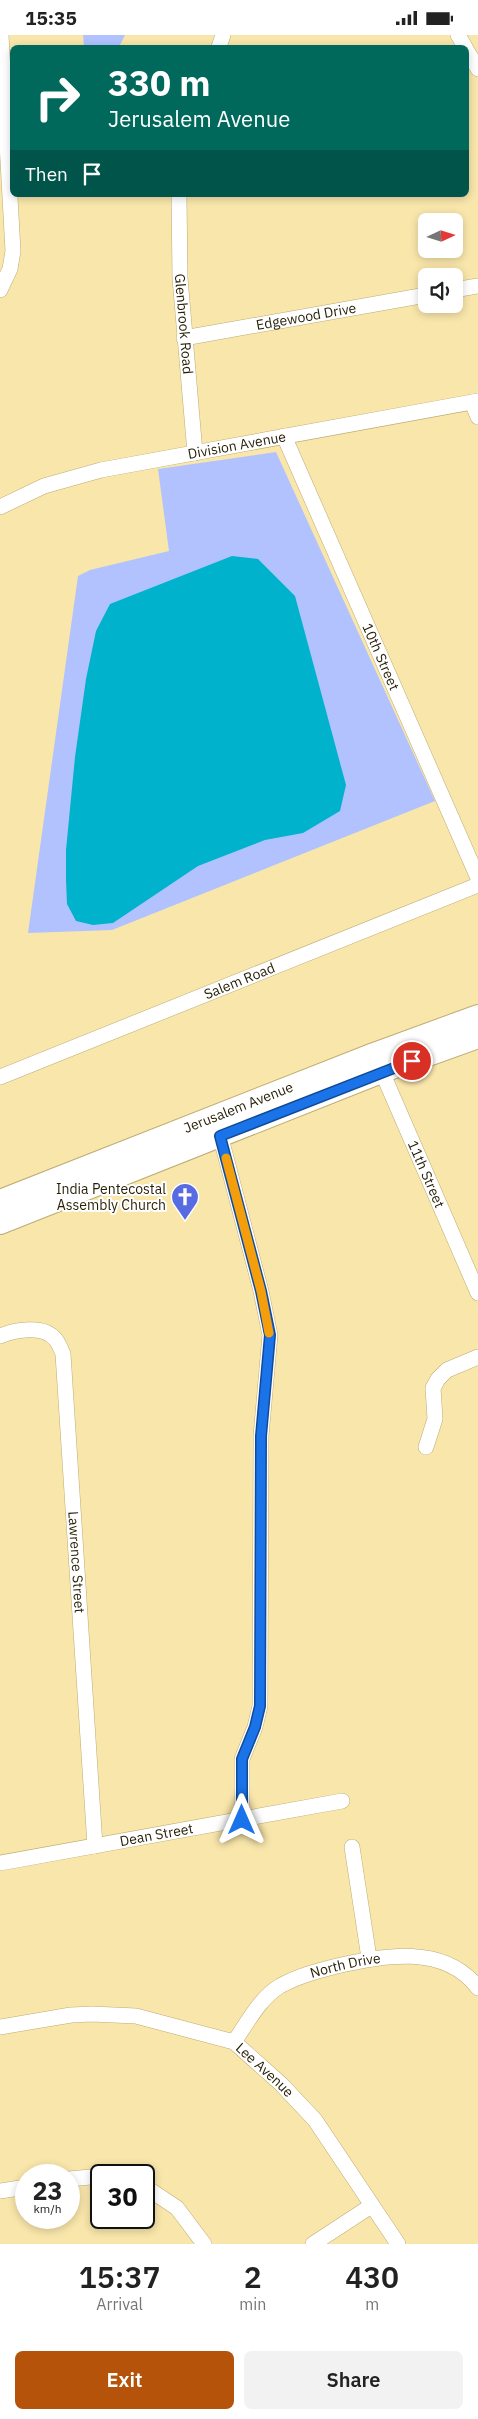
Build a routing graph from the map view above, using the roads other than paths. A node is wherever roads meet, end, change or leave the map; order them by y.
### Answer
1 (1, 35) edge
2 (469, 53) edge
3 (478, 69) edge
4 (10, 150) edge
5 (11, 197) edge
6 (179, 197) edge
7 (478, 286) edge
8 (463, 288) edge
9 (0, 290) edge
10 (418, 296) edge
11 (184, 338) junction
12 (475, 402) edge
13 (478, 417) edge
14 (284, 436) junction
15 (195, 453) junction
16 (0, 507) edge
17 (478, 878) edge
18 (478, 885) edge
19 (478, 1016) edge
20 (478, 1037) edge
21 (378, 1063) junction
22 (0, 1077) edge
23 (218, 1126) junction
24 (0, 1201) edge
25 (0, 1223) edge
26 (478, 1293) edge
27 (0, 1336) edge
28 (478, 1357) edge
29 (426, 1447) dead end
30 (342, 1801) dead end
31 (242, 1820) junction
32 (95, 1846) junction
33 (352, 1847) dead end
34 (0, 1863) edge
35 (369, 1958) junction
36 (478, 1988) edge
37 (0, 2027) edge
38 (234, 2042) junction
39 (15, 2189) edge
40 (0, 2191) edge
41 (155, 2192) edge
42 (371, 2206) junction
43 (204, 2244) edge
44 (313, 2244) edge
45 (398, 2244) edge

1 - 4 street
2 - 3 street
5 - 9 street
6 - 11 street, Glenbrook Road
7 - 8 street
10 - 11 street, Edgewood Drive
11 - 15 street, Glenbrook Road
12 - 13 street
12 - 14 street, Division Avenue
14 - 15 street, Division Avenue
14 - 17 street, 10th Street
15 - 16 street, Division Avenue
18 - 22 street, Salem Road
19 - 21 main road, Jerusalem Avenue
20 - 21 main road, Jerusalem Avenue
21 - 23 main road, Jerusalem Avenue
21 - 26 street, 11th Street
23 - 24 main road, Jerusalem Avenue
23 - 25 main road, Jerusalem Avenue
23 - 31 street
27 - 32 street, Lawrence Street
28 - 29 street
30 - 31 street, Dean Street
31 - 32 street, Dean Street
32 - 34 street, Dean Street
33 - 35 street
35 - 36 street, North Drive
35 - 38 street, North Drive
37 - 38 street, Lee Avenue
38 - 42 street, Lee Avenue
39 - 40 street
41 - 43 street
42 - 44 street
42 - 45 street, Lee Avenue

